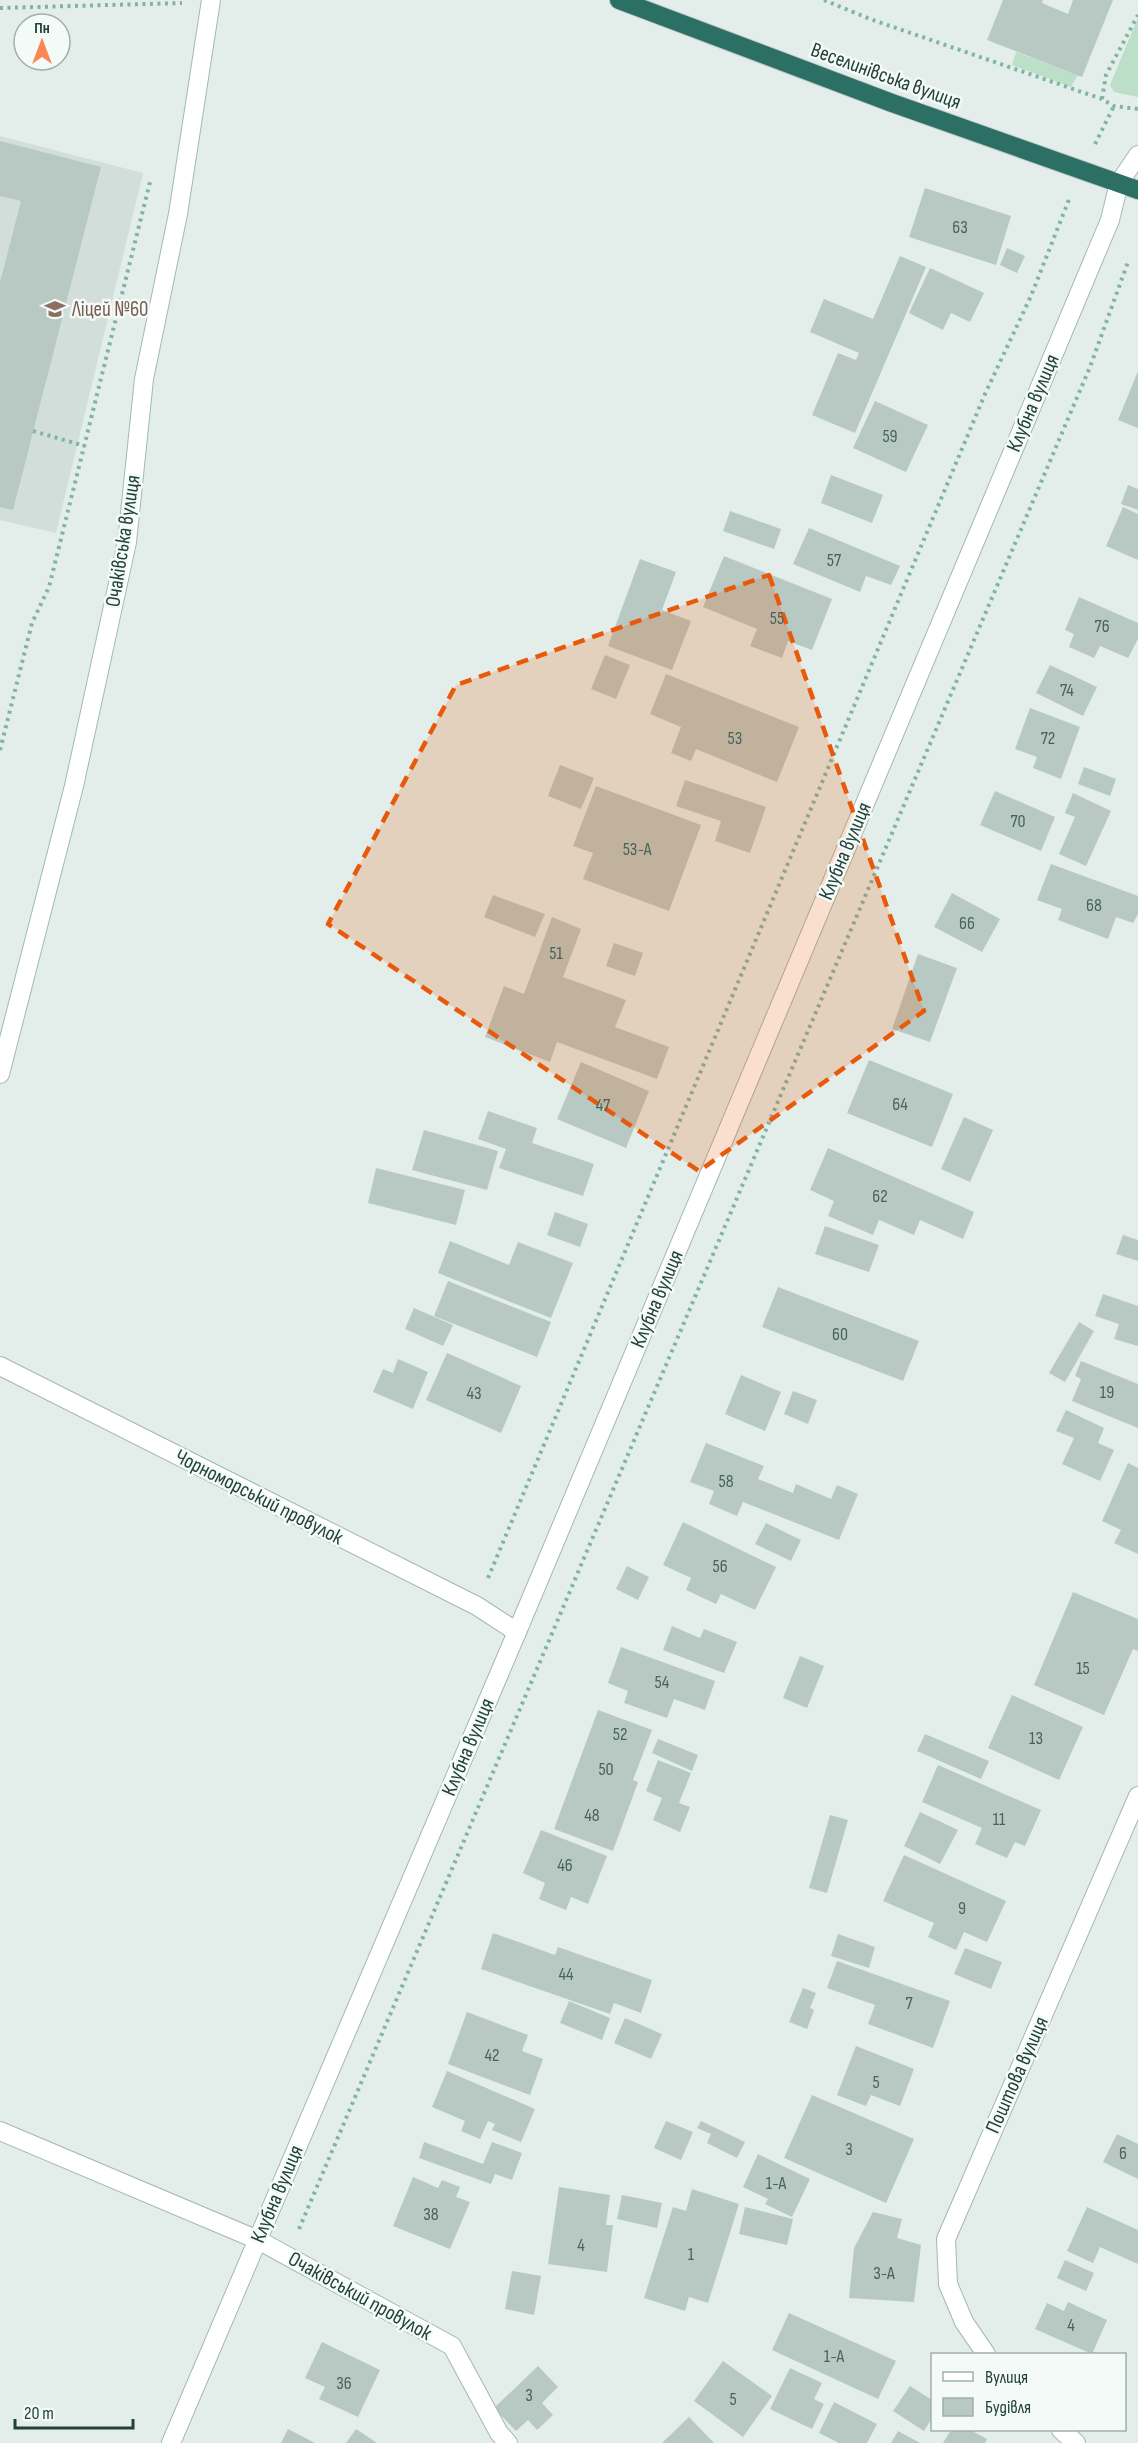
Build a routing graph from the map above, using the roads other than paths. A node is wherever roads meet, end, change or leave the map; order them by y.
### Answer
1 (211, 0) edge
2 (619, 0) edge
3 (1138, 155) edge
4 (1119, 183) junction
5 (1138, 190) edge
6 (0, 1074) edge
7 (0, 1366) edge
8 (517, 1632) junction
9 (1138, 1796) edge
10 (0, 2131) edge
11 (258, 2240) junction
12 (985, 2353) edge
13 (1062, 2431) edge
14 (171, 2443) edge
15 (508, 2443) edge
16 (1076, 2443) edge

1 - 6 street, Очаківська вулиця
2 - 4 highway, Веселинівська вулиця
3 - 4 street, Клубна вулиця
4 - 5 highway, Веселинівська вулиця
4 - 8 street, Клубна вулиця
7 - 8 street, Чорноморський провулок
8 - 11 street, Клубна вулиця
9 - 12 street, Поштова вулиця
10 - 11 street, Очаківський провулок
11 - 14 street, Клубна вулиця
11 - 15 street, Очаківський провулок
13 - 16 street

